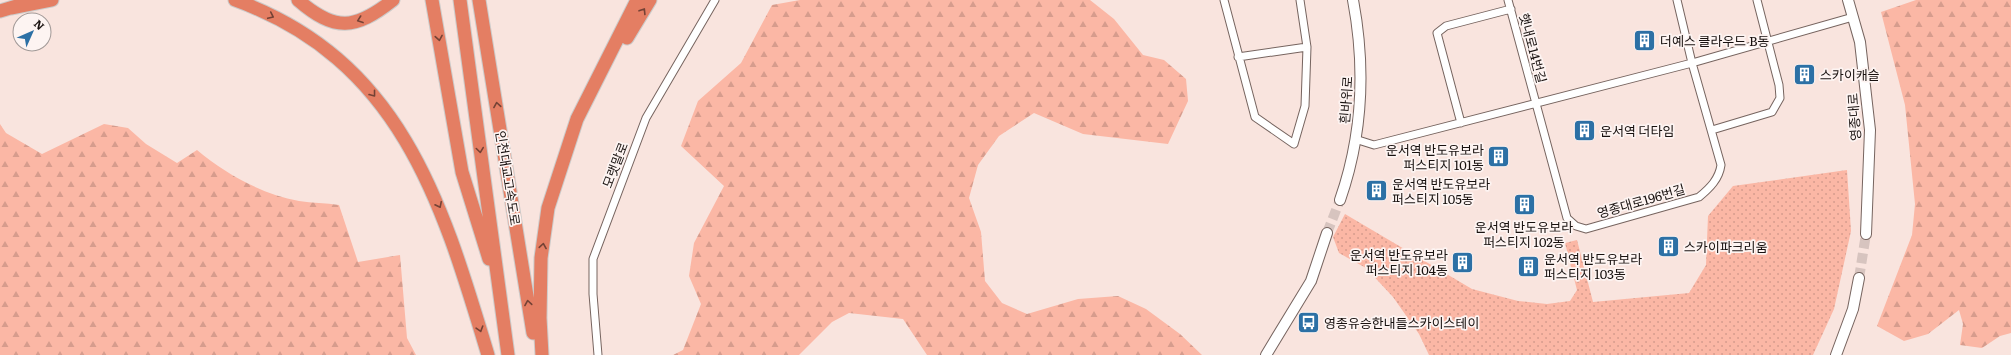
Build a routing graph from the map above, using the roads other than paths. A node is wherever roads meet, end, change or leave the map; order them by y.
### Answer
1 (35, 0) edge
2 (52, 0) edge
3 (235, 0) edge
4 (298, 0) edge
5 (392, 0) edge
6 (432, 0) edge
7 (460, 0) edge
8 (480, 0) edge
9 (637, 0) edge
10 (650, 0) edge
11 (715, 0) edge
12 (1224, 0) edge
13 (1300, 0) edge
14 (1354, 0) edge
15 (1508, 0) edge
16 (1677, 0) edge
17 (1757, 0) edge
18 (1848, 0) edge
19 (1511, 9) junction
20 (6, 10) edge
21 (1853, 17) junction
22 (1768, 42) junction
23 (1307, 47) junction
24 (1238, 57) junction
25 (1692, 63) junction
26 (1535, 103) junction
27 (1461, 123) junction
28 (1712, 130) junction
29 (1355, 139) junction
30 (560, 170) junction
31 (1340, 200) tunnel mouth
32 (1327, 233) tunnel mouth
33 (1866, 234) tunnel mouth
34 (1859, 278) tunnel mouth
35 (500, 296) junction
36 (488, 355) edge
37 (508, 355) edge
38 (537, 355) edge
39 (542, 355) edge
40 (598, 355) edge
41 (1266, 355) edge
42 (1836, 355) edge

1 - 20 highway
2 - 20 highway
3 -> 36 highway
5 -> 4 highway
6 -> 35 highway
7 -> 35 highway, 인천대교고속도로
38 -> 8 highway, 인천대교고속도로
9 - 30 highway
30 -> 10 highway
11 - 40 street, 모랫말로
12 - 24 street
13 - 23 street
14 - 29 street, 흰바위로
15 - 19 street, 햇내로14번길
16 - 25 street, 영종대로196번길
17 - 22 street
18 - 21 street, 영종대로
19 - 26 street, 햇내로14번길
19 - 27 street
21 - 22 street
21 - 33 street, 영종대로
22 - 25 street
22 - 28 street
23 - 24 street
23 - 24 street
25 - 26 street
25 - 28 street, 영종대로196번길
26 - 27 street
26 - 28 street, 영종대로196번길
27 - 29 street
29 - 31 street, 흰바위로
39 -> 30 highway
32 - 41 street
34 - 42 street
35 - 37 highway, 인천대교고속도로

